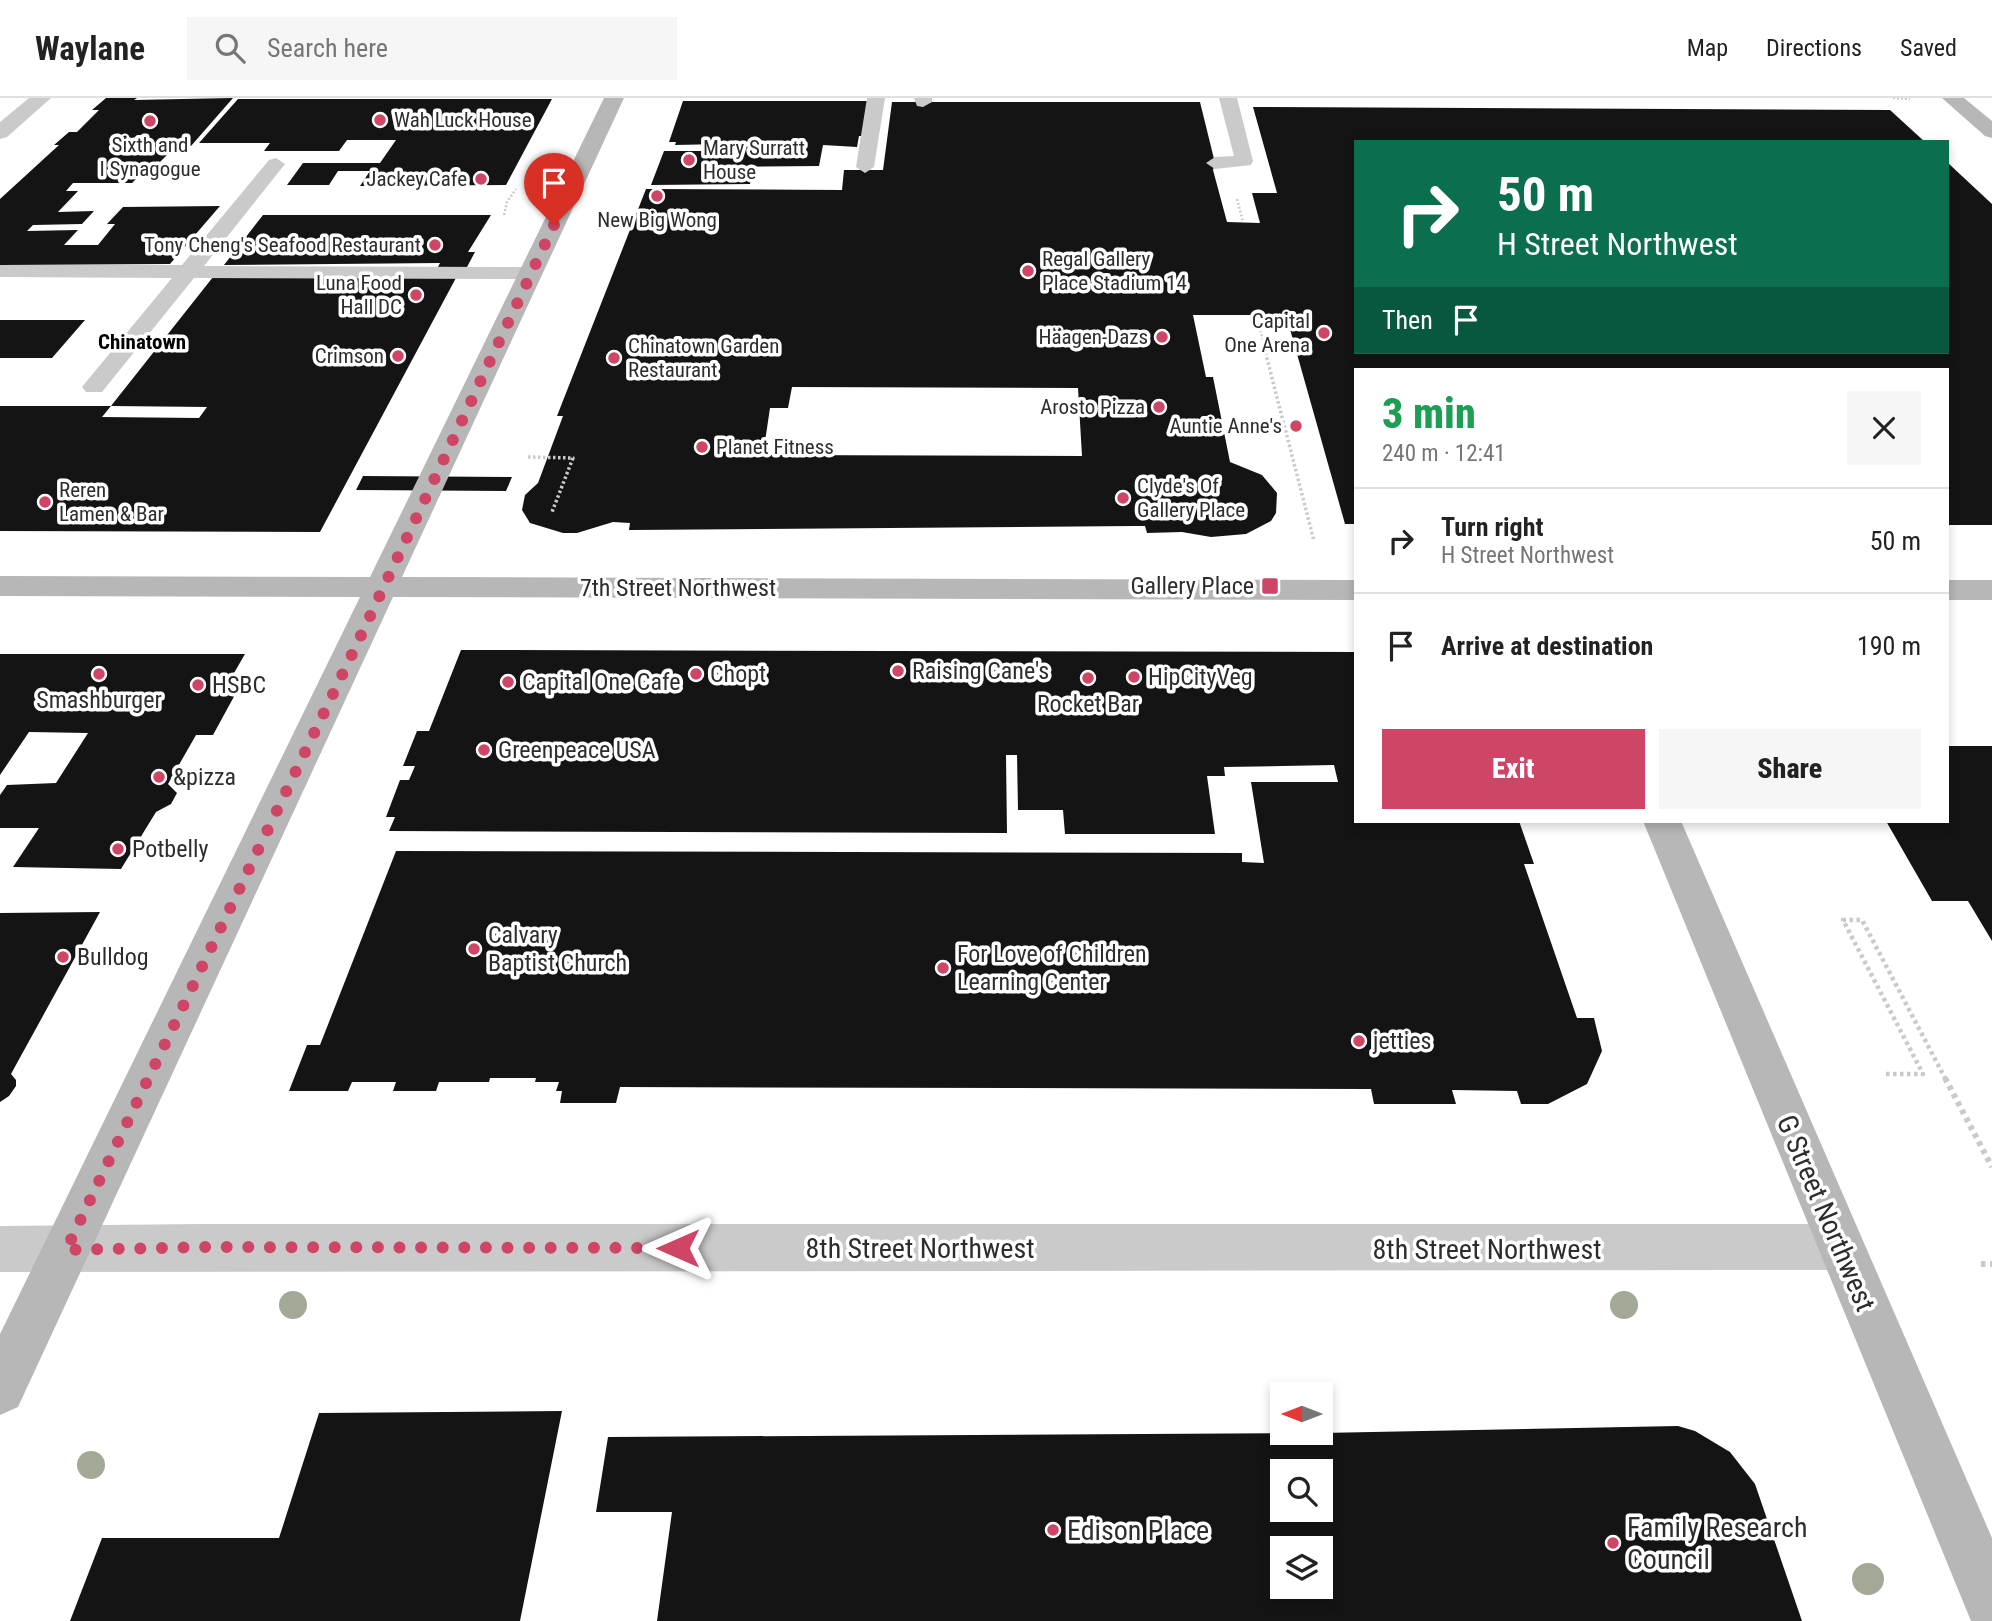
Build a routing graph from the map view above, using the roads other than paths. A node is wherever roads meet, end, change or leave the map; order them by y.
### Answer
1 (41, 98) edge
2 (614, 98) edge
3 (876, 98) edge
4 (1228, 98) edge
5 (1952, 98) edge
6 (1992, 132) edge
7 (0, 133) edge
8 (1215, 163) dead end
9 (276, 164) dead end
10 (865, 167) dead end
11 (0, 271) edge
12 (189, 271) junction
13 (531, 273) junction
14 (94, 387) dead end
15 (0, 586) edge
16 (383, 587) junction
17 (1354, 590) edge
18 (1949, 590) edge
19 (1992, 590) edge
20 (1663, 823) edge
21 (1841, 1247) junction
22 (0, 1249) edge
23 (66, 1250) junction
24 (0, 1389) edge
25 (1992, 1604) edge

1 - 7 street
2 - 13 main road
3 - 10 lane
4 - 8 lane
5 - 6 main road
9 - 12 lane
11 - 12 lane
12 - 13 lane
12 - 14 lane
13 - 16 main road
15 - 16 main road, 7th Street Northwest
16 - 17 main road, 7th Street Northwest
16 - 23 main road
18 - 19 main road
20 - 21 main road, G Street Northwest
21 - 23 street, 8th Street Northwest
21 - 25 main road, G Street Northwest
22 - 23 street, 8th Street Northwest
23 - 24 main road

